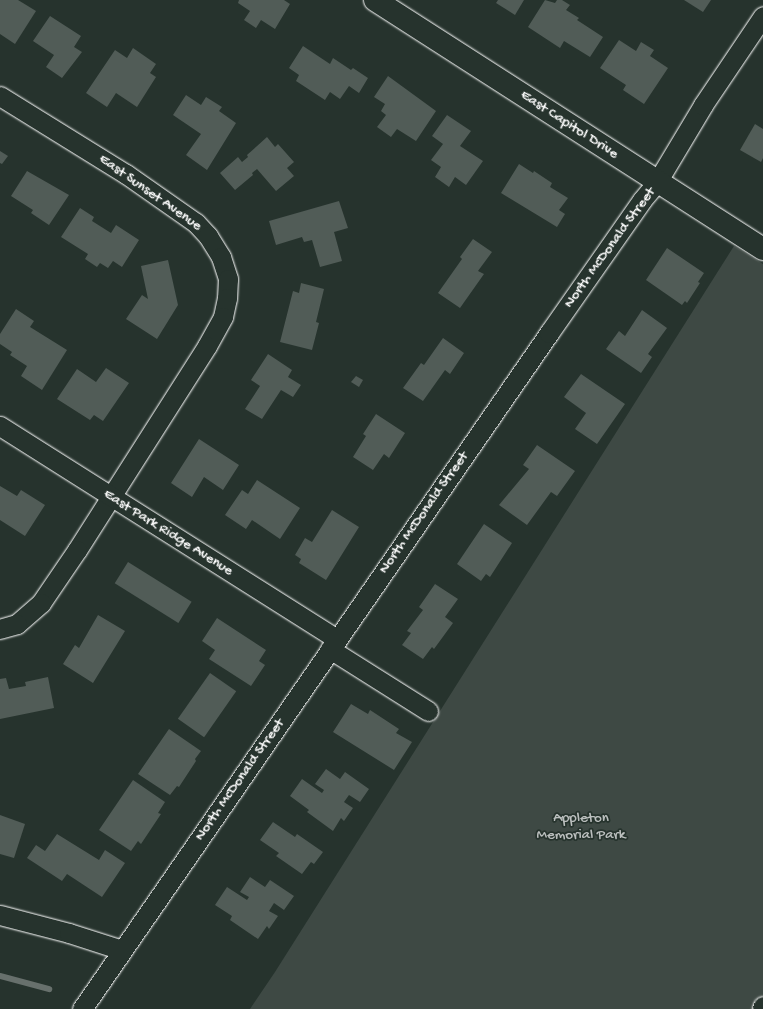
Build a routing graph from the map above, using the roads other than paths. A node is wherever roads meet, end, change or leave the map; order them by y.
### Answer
1 (375, 0) edge
2 (763, 16) edge
3 (0, 96) edge
4 (657, 182) junction
5 (763, 249) edge
6 (0, 426) edge
7 (111, 497) junction
8 (0, 629) edge
9 (333, 644) junction
10 (428, 711) dead end
11 (0, 915) edge
12 (122, 950) junction
13 (82, 1009) edge

1 - 4 street, East Capitol Drive
2 - 4 street, North McDonald Street
3 - 7 street, East Sunset Avenue
4 - 5 street, East Capitol Drive
4 - 9 street, North McDonald Street
6 - 7 street, East Park Ridge Avenue
7 - 8 street, East Sunset Avenue
7 - 9 street, East Park Ridge Avenue
9 - 10 street, East Park Ridge Avenue
9 - 12 street, North McDonald Street
11 - 12 street
12 - 13 street, North McDonald Street

